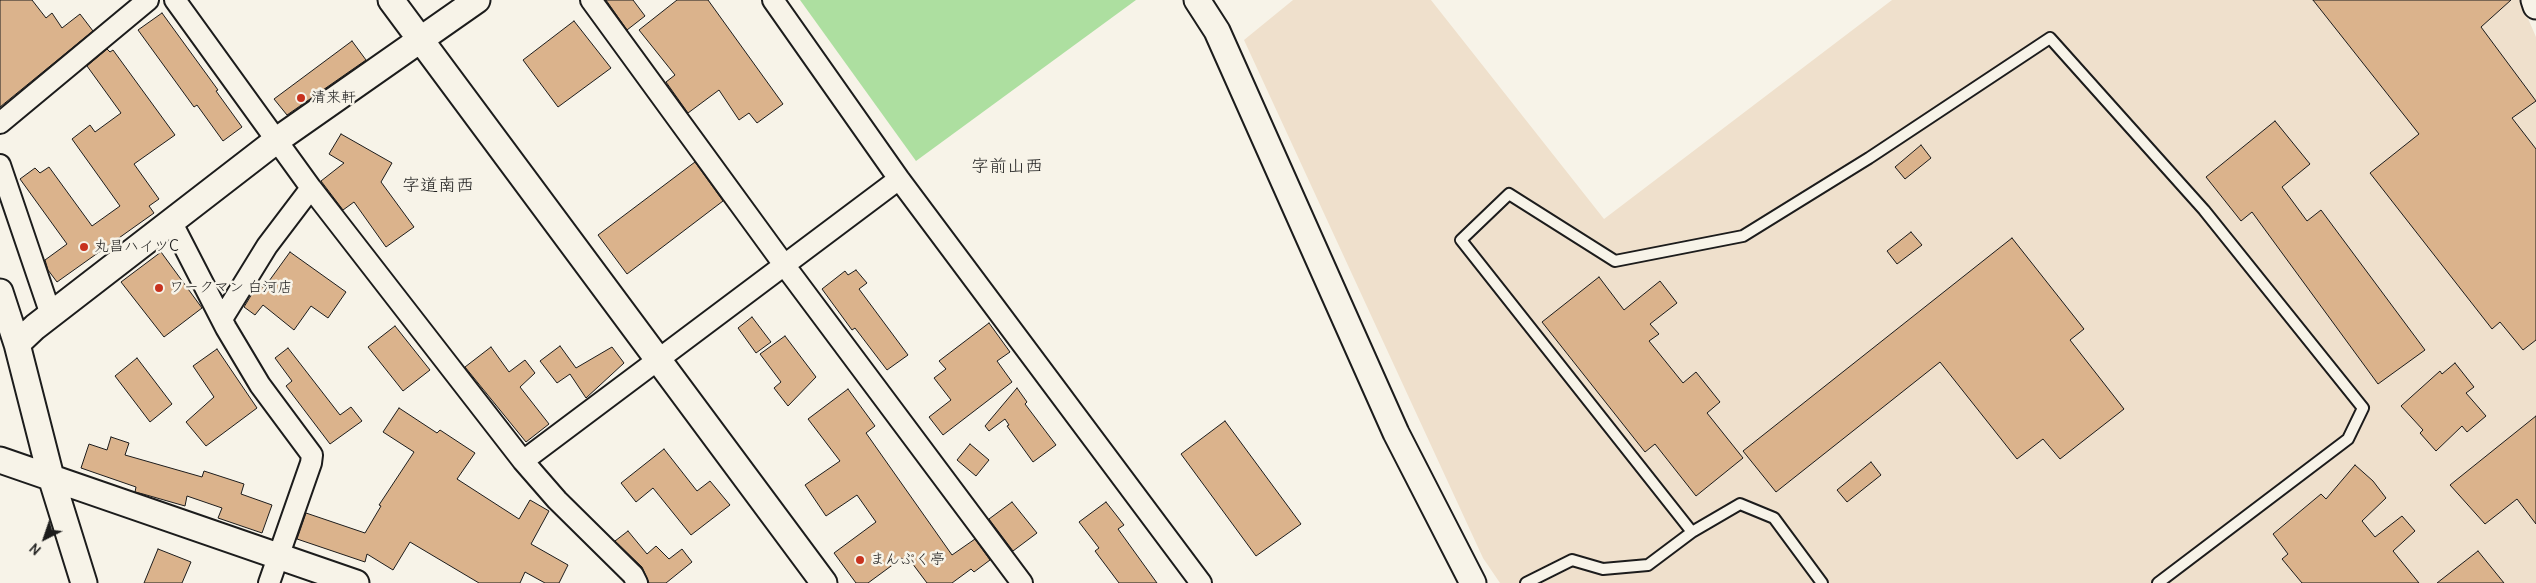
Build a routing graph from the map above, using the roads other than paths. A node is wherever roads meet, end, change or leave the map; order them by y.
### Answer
1 (148, 0) edge
2 (175, 0) edge
3 (391, 0) edge
4 (477, 0) edge
5 (591, 0) edge
6 (773, 0) edge
7 (1197, 0) edge
8 (2534, 0) edge
9 (2536, 6) edge
10 (421, 41) junction
11 (0, 123) edge
12 (277, 140) junction
13 (0, 165) edge
14 (899, 179) junction
15 (311, 188) junction
16 (172, 223) junction
17 (785, 266) junction
18 (0, 292) edge
19 (51, 314) junction
20 (4, 319) edge
21 (222, 319) junction
22 (17, 344) junction
23 (660, 360) junction
24 (0, 460) edge
25 (523, 461) junction
26 (51, 477) junction
27 (1692, 532) junction
28 (279, 556) junction
29 (84, 583) edge
30 (269, 583) edge
31 (356, 583) edge
32 (637, 583) edge
33 (824, 583) edge
34 (1022, 583) edge
35 (1201, 583) edge
36 (1473, 583) edge
37 (1526, 583) edge
38 (1822, 583) edge
39 (2158, 583) edge

1 - 11 street
2 - 12 street
3 - 10 street
4 - 10 street
5 - 17 street
6 - 14 street
7 - 36 street
8 - 9 street
10 - 12 street
10 - 23 street
12 - 15 street
12 - 16 street
13 - 19 street
14 - 17 street
14 - 35 street
15 - 21 street
15 - 25 street
16 - 19 street
16 - 21 street
17 - 23 street
17 - 34 street
18 - 20 street
19 - 22 street
20 - 22 street
21 - 28 street
22 - 26 street
23 - 25 street
23 - 33 street
24 - 26 street
25 - 32 street
26 - 28 street
26 - 29 street
27 - 37 lane
27 - 38 lane
27 - 39 lane
28 - 30 street
28 - 31 street

